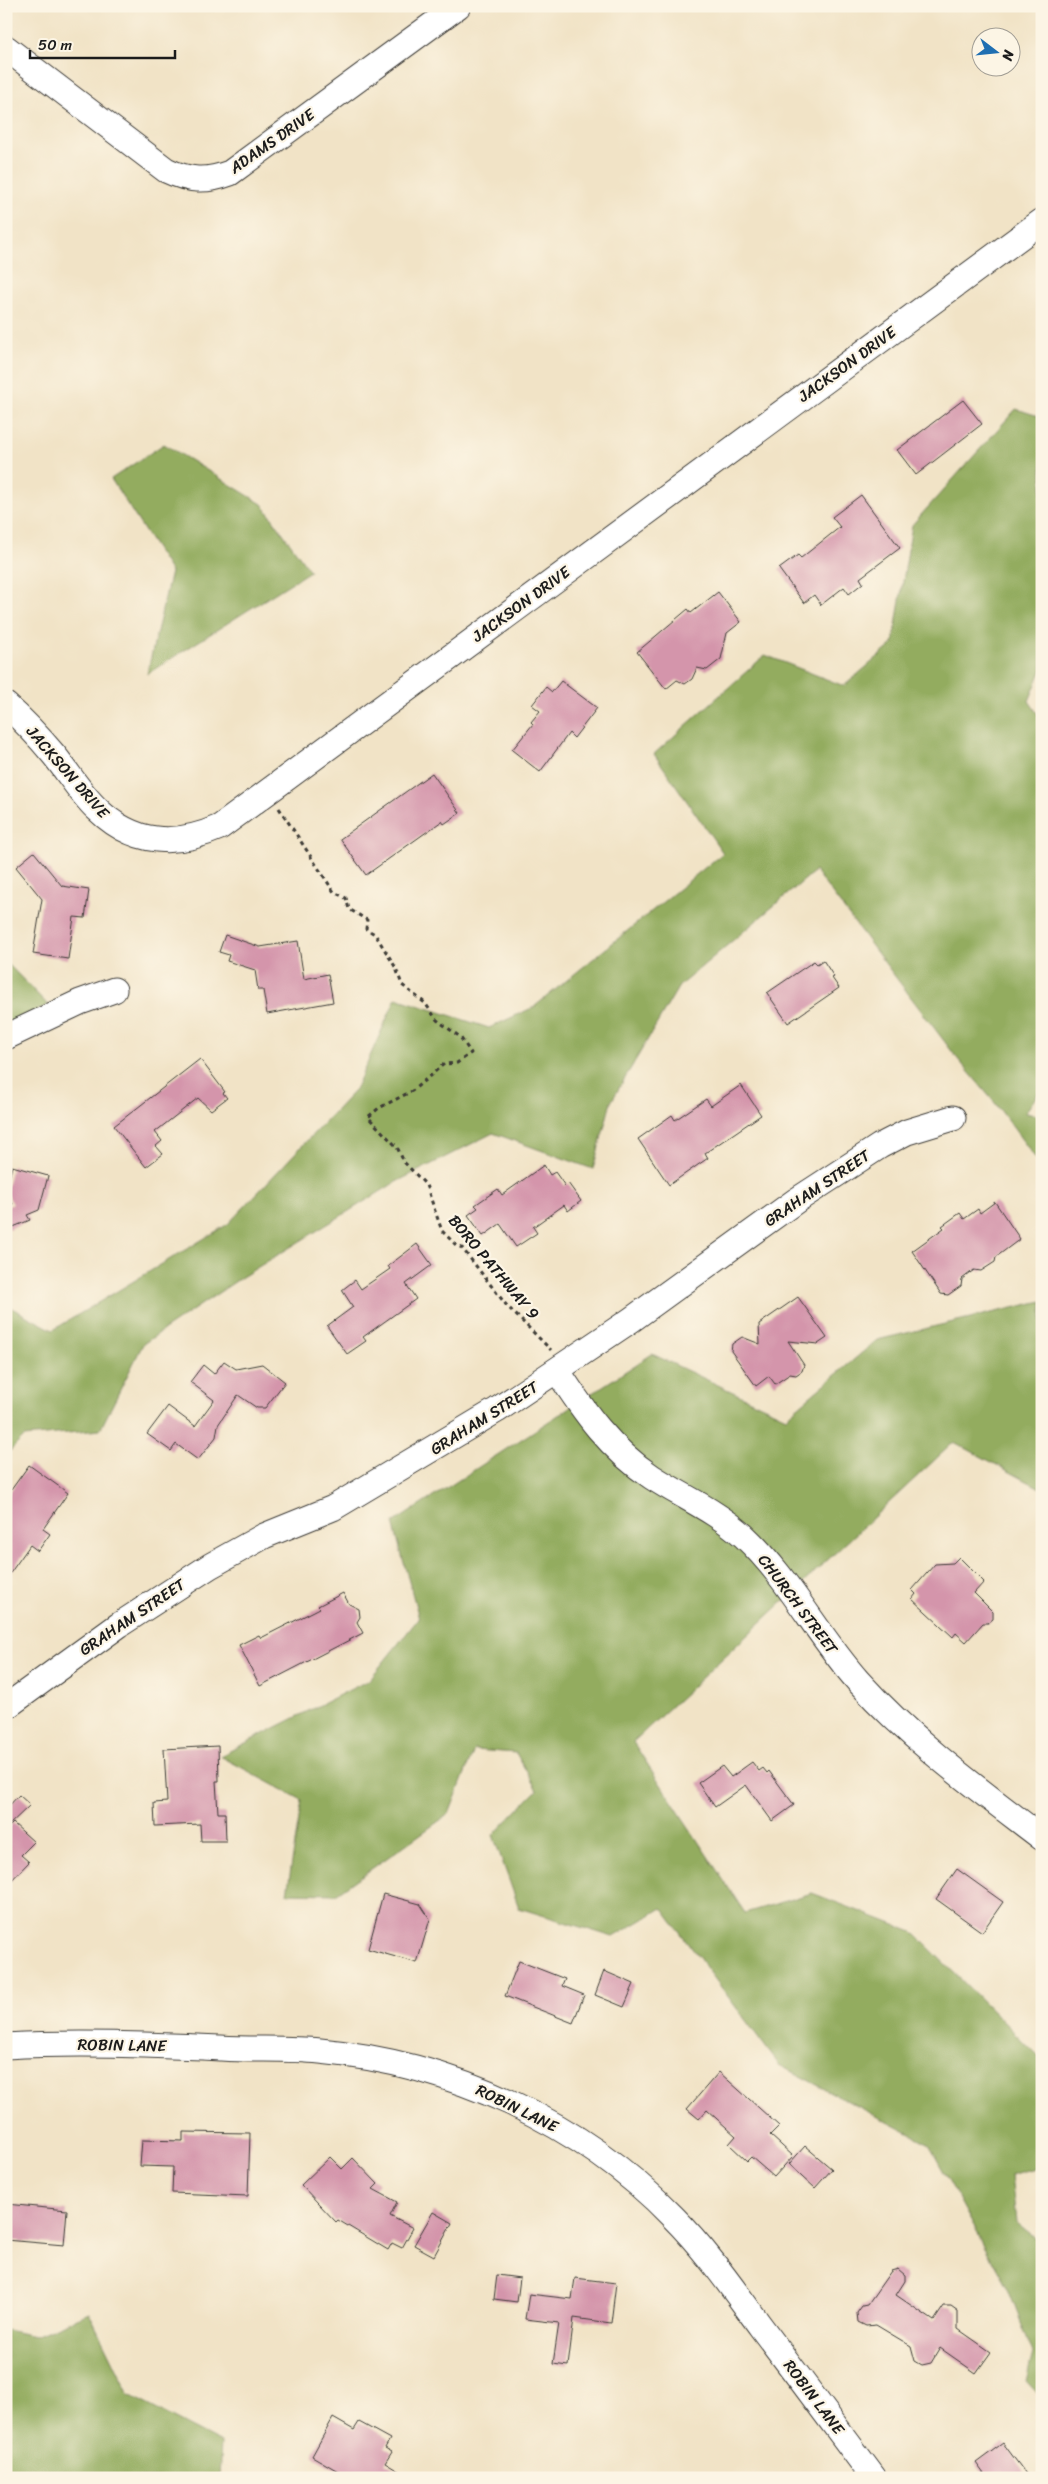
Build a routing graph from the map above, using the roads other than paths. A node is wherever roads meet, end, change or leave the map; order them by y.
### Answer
1 (458, 6) edge
2 (6, 48) edge
3 (1042, 221) edge
4 (6, 705) edge
5 (114, 990) dead end
6 (6, 1037) edge
7 (954, 1118) dead end
8 (558, 1370) junction
9 (6, 1707) edge
10 (1042, 1838) edge
11 (6, 2046) edge
12 (874, 2478) edge

1 - 2 street, ADAMS DRIVE
3 - 4 street, JACKSON DRIVE
5 - 6 street
7 - 8 street, GRAHAM STREET
8 - 9 street, GRAHAM STREET
8 - 10 street, CHURCH STREET
11 - 12 street, ROBIN LANE

